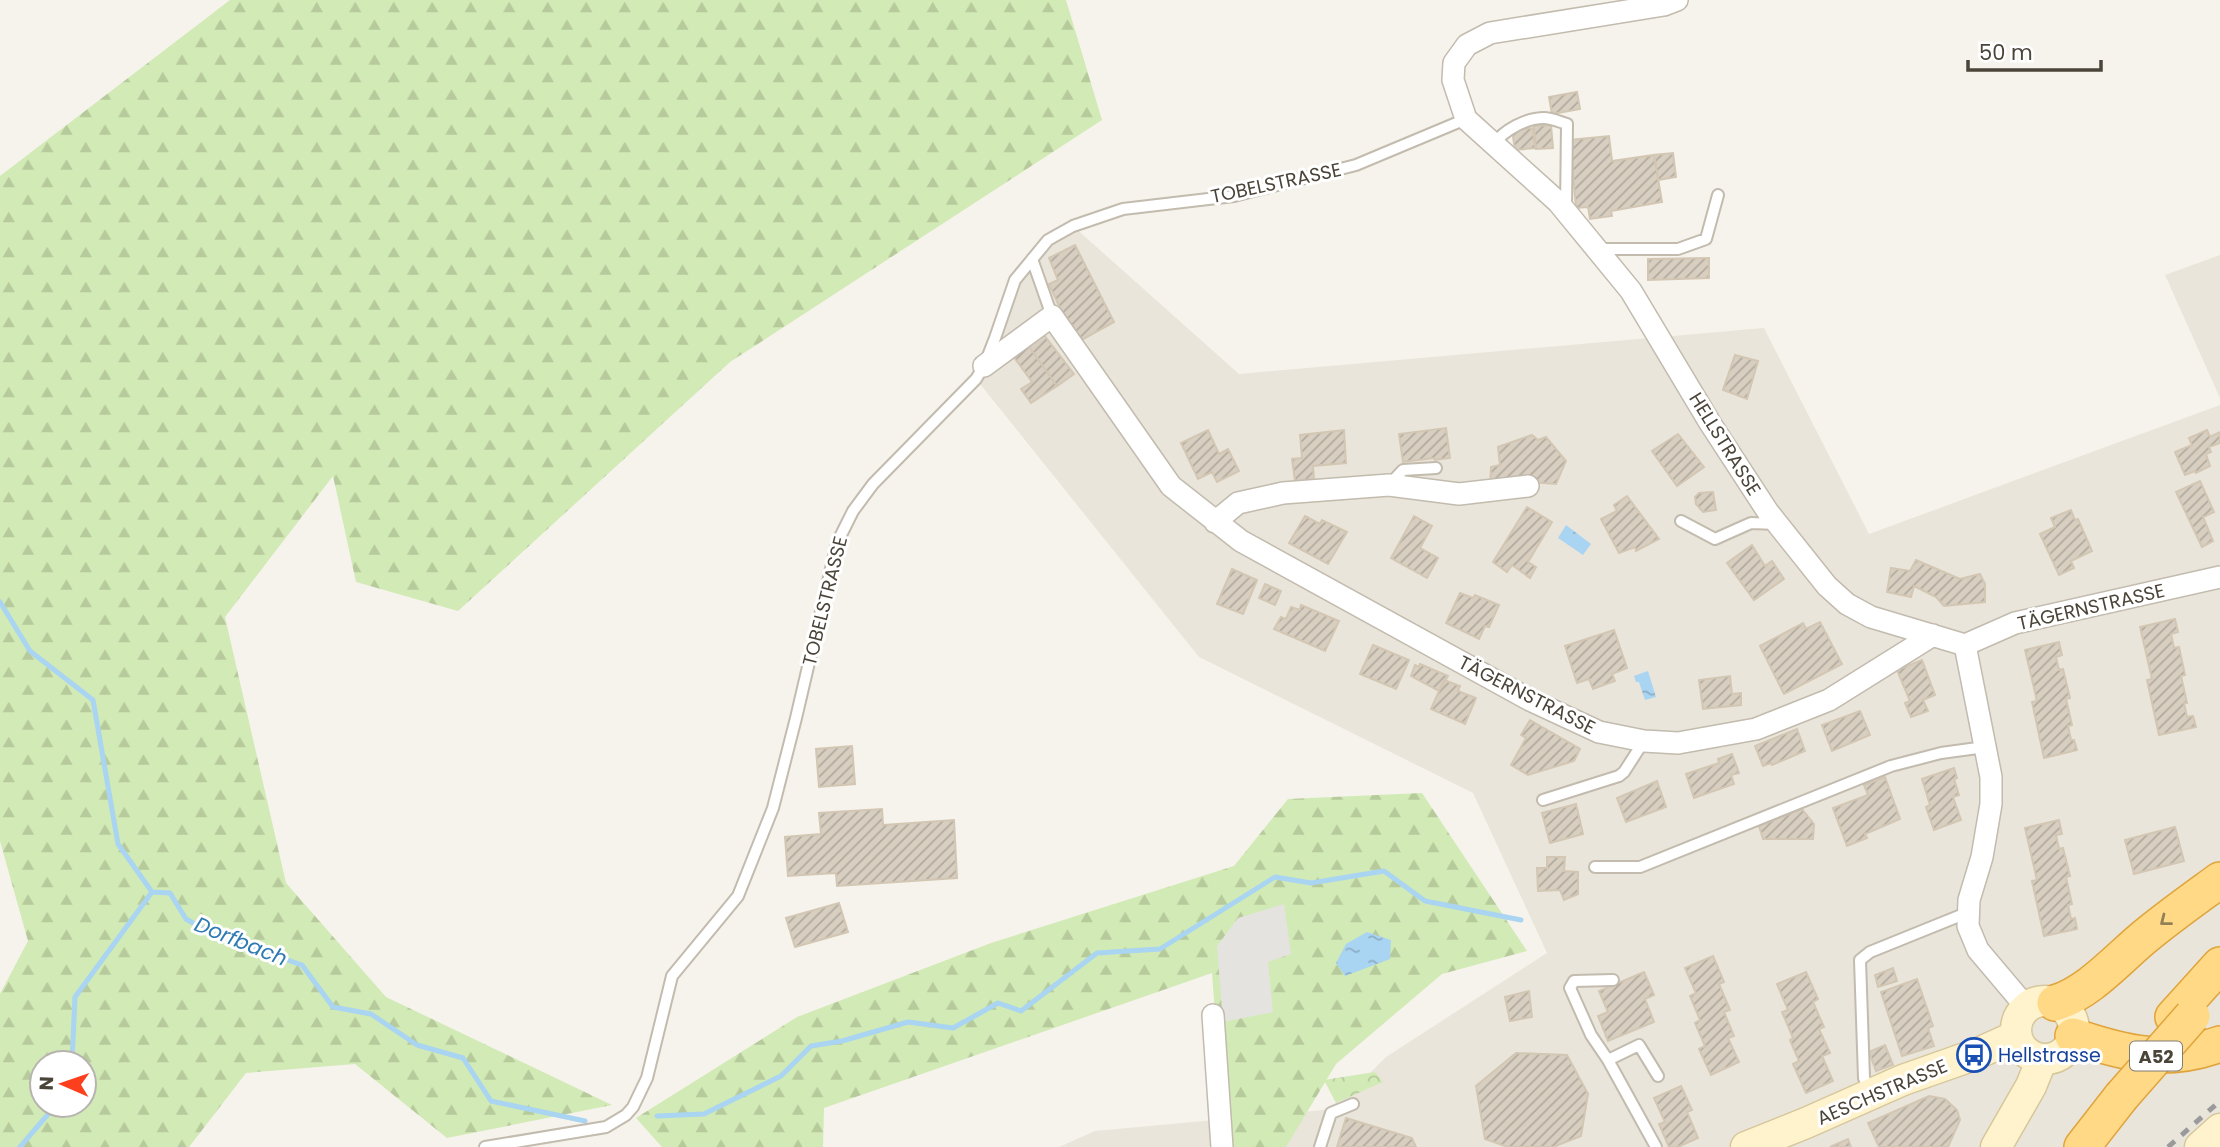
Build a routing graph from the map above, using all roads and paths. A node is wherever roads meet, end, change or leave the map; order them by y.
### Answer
1 (1677, 0) edge
2 (1466, 119) junction
3 (1494, 144) junction
4 (1717, 195) dead end
5 (1566, 212) junction
6 (1597, 249) junction
7 (1032, 258) junction
8 (1052, 316) junction
9 (984, 366) junction
10 (1436, 468) dead end
11 (1389, 485) junction
12 (1528, 486) dead end
13 (1681, 521) dead end
14 (1215, 522) junction
15 (1777, 524) junction
16 (2220, 577) edge
17 (1933, 635) junction
18 (1965, 645) junction
19 (1644, 741) junction
20 (1985, 747) junction
21 (1543, 800) dead end
22 (1595, 867) dead end
23 (2220, 880) edge
24 (1969, 912) junction
25 (2220, 965) edge
26 (1613, 979) dead end
27 (2220, 984) edge
28 (2041, 1006) junction
29 (1213, 1014) dead end
30 (2182, 1017) junction
31 (2017, 1036) junction
32 (2073, 1036) junction
33 (2220, 1044) edge
34 (2042, 1059) junction
35 (1608, 1060) junction
36 (1658, 1076) dead end
37 (1871, 1094) junction
38 (2113, 1097) junction
39 (1353, 1104) dead end
40 (2220, 1129) edge
41 (485, 1147) edge
42 (1222, 1147) edge
43 (1321, 1147) edge
44 (1656, 1147) edge
45 (1746, 1147) edge
46 (1996, 1147) edge
47 (2066, 1147) edge
48 (2082, 1147) edge
49 (2200, 1147) edge

1 - 2 street, HELLSTRASSE
2 - 3 street, HELLSTRASSE
2 - 7 lane, TOBELSTRASSE
3 - 5 street, HELLSTRASSE
3 - 5 lane
4 - 6 lane
5 - 6 street, HELLSTRASSE
6 - 15 street, HELLSTRASSE
7 - 8 lane
7 - 9 lane, TOBELSTRASSE
8 - 9 street
8 - 14 street, TÄGERNSTRASSE
9 - 41 lane, TOBELSTRASSE
10 - 11 lane
11 - 12 street
11 - 14 street
13 - 15 lane
14 - 19 street, TÄGERNSTRASSE
15 - 17 street, HELLSTRASSE
16 - 18 street, TÄGERNSTRASSE
17 - 18 street, HELLSTRASSE
17 - 19 street, TÄGERNSTRASSE
18 - 20 street
19 - 21 lane
20 - 22 lane
20 - 24 street
23 -> 28 highway
24 - 28 street
24 - 37 lane
25 - 30 highway, A52
26 - 35 lane
27 - 30 highway, A52
28 - 31 main road
28 - 32 main road
29 - 42 street
30 - 38 highway, A52, bridge
31 - 34 main road
31 - 37 main road, AESCHSTRASSE
32 - 33 highway
32 - 34 main road
34 - 46 main road
35 - 36 lane
35 - 44 lane
37 - 45 main road, AESCHSTRASSE
38 - 47 highway, A52
38 - 48 highway, A52
39 - 43 lane
40 - 49 main road

